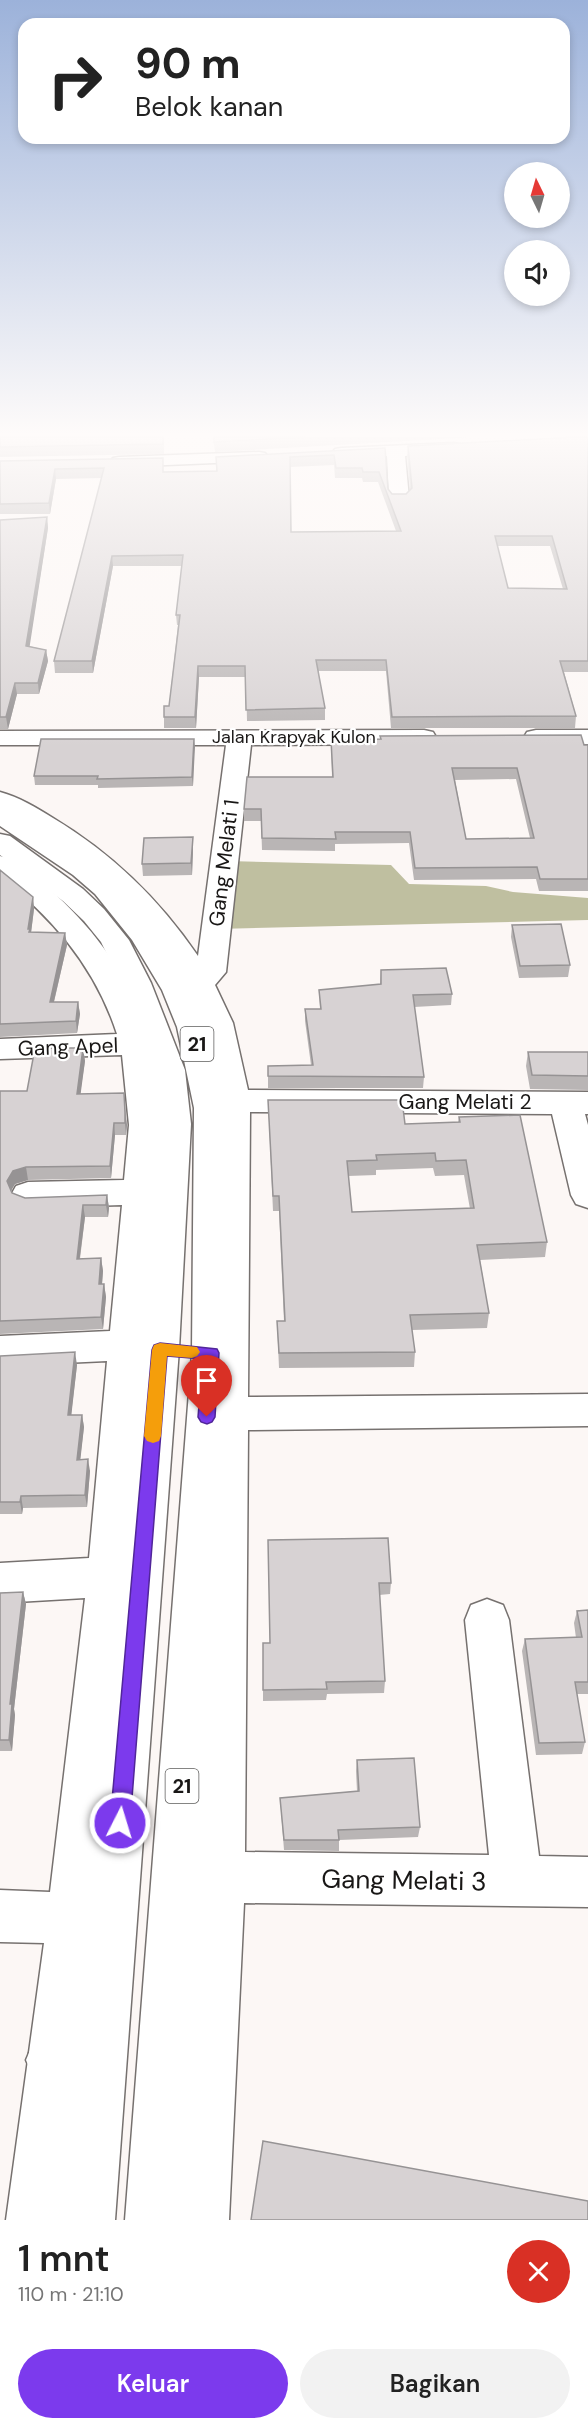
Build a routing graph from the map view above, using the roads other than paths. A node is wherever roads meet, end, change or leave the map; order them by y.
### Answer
1 (448, 737) edge
2 (518, 737) edge
3 (588, 737) edge
4 (0, 738) edge
5 (239, 738) junction
6 (0, 800) edge
7 (0, 816) edge
8 (0, 842) edge
9 (0, 864) edge
10 (197, 981) junction
11 (135, 1044) junction
12 (0, 1049) edge
13 (234, 1101) junction
14 (577, 1103) edge
15 (140, 1192) junction
16 (28, 1195) edge
17 (588, 1195) edge
18 (144, 1347) junction
19 (0, 1351) edge
20 (211, 1353) junction
21 (588, 1410) edge
22 (228, 1414) junction
23 (109, 1577) junction
24 (0, 1583) edge
25 (487, 1620) dead end
26 (220, 1877) junction
27 (517, 1882) junction
28 (588, 1882) edge
29 (0, 1916) edge
30 (73, 1918) junction
31 (190, 2000) junction
32 (77, 2060) junction
33 (35, 2220) edge
34 (87, 2220) edge
35 (154, 2220) edge
36 (200, 2220) edge

1 - 5 main road, Jalan Krapyak Kulon
2 - 3 main road
4 - 5 main road, Jalan Krapyak Kulon
5 - 10 main road, Gang Melati 1
6 - 10 main road
7 - 20 main road, 21
8 - 18 main road, 21
9 - 11 main road
10 - 13 main road
11 - 12 main road, Gang Apel
11 - 15 main road
13 - 14 main road, Gang Melati 2
13 - 22 main road
14 - 17 main road
15 - 16 main road
15 - 18 main road
18 - 19 main road
18 - 20 main road
18 - 23 main road
18 - 32 main road, 21
20 - 31 main road, 21
21 - 22 main road
22 - 26 main road
23 - 24 main road
23 - 30 main road
25 - 27 main road
26 - 27 main road, Gang Melati 3
26 - 31 main road
27 - 28 main road, Gang Melati 3
29 - 30 main road
30 - 32 main road
31 - 35 main road, 21
31 - 36 main road
32 - 33 main road
32 - 34 main road, 21

